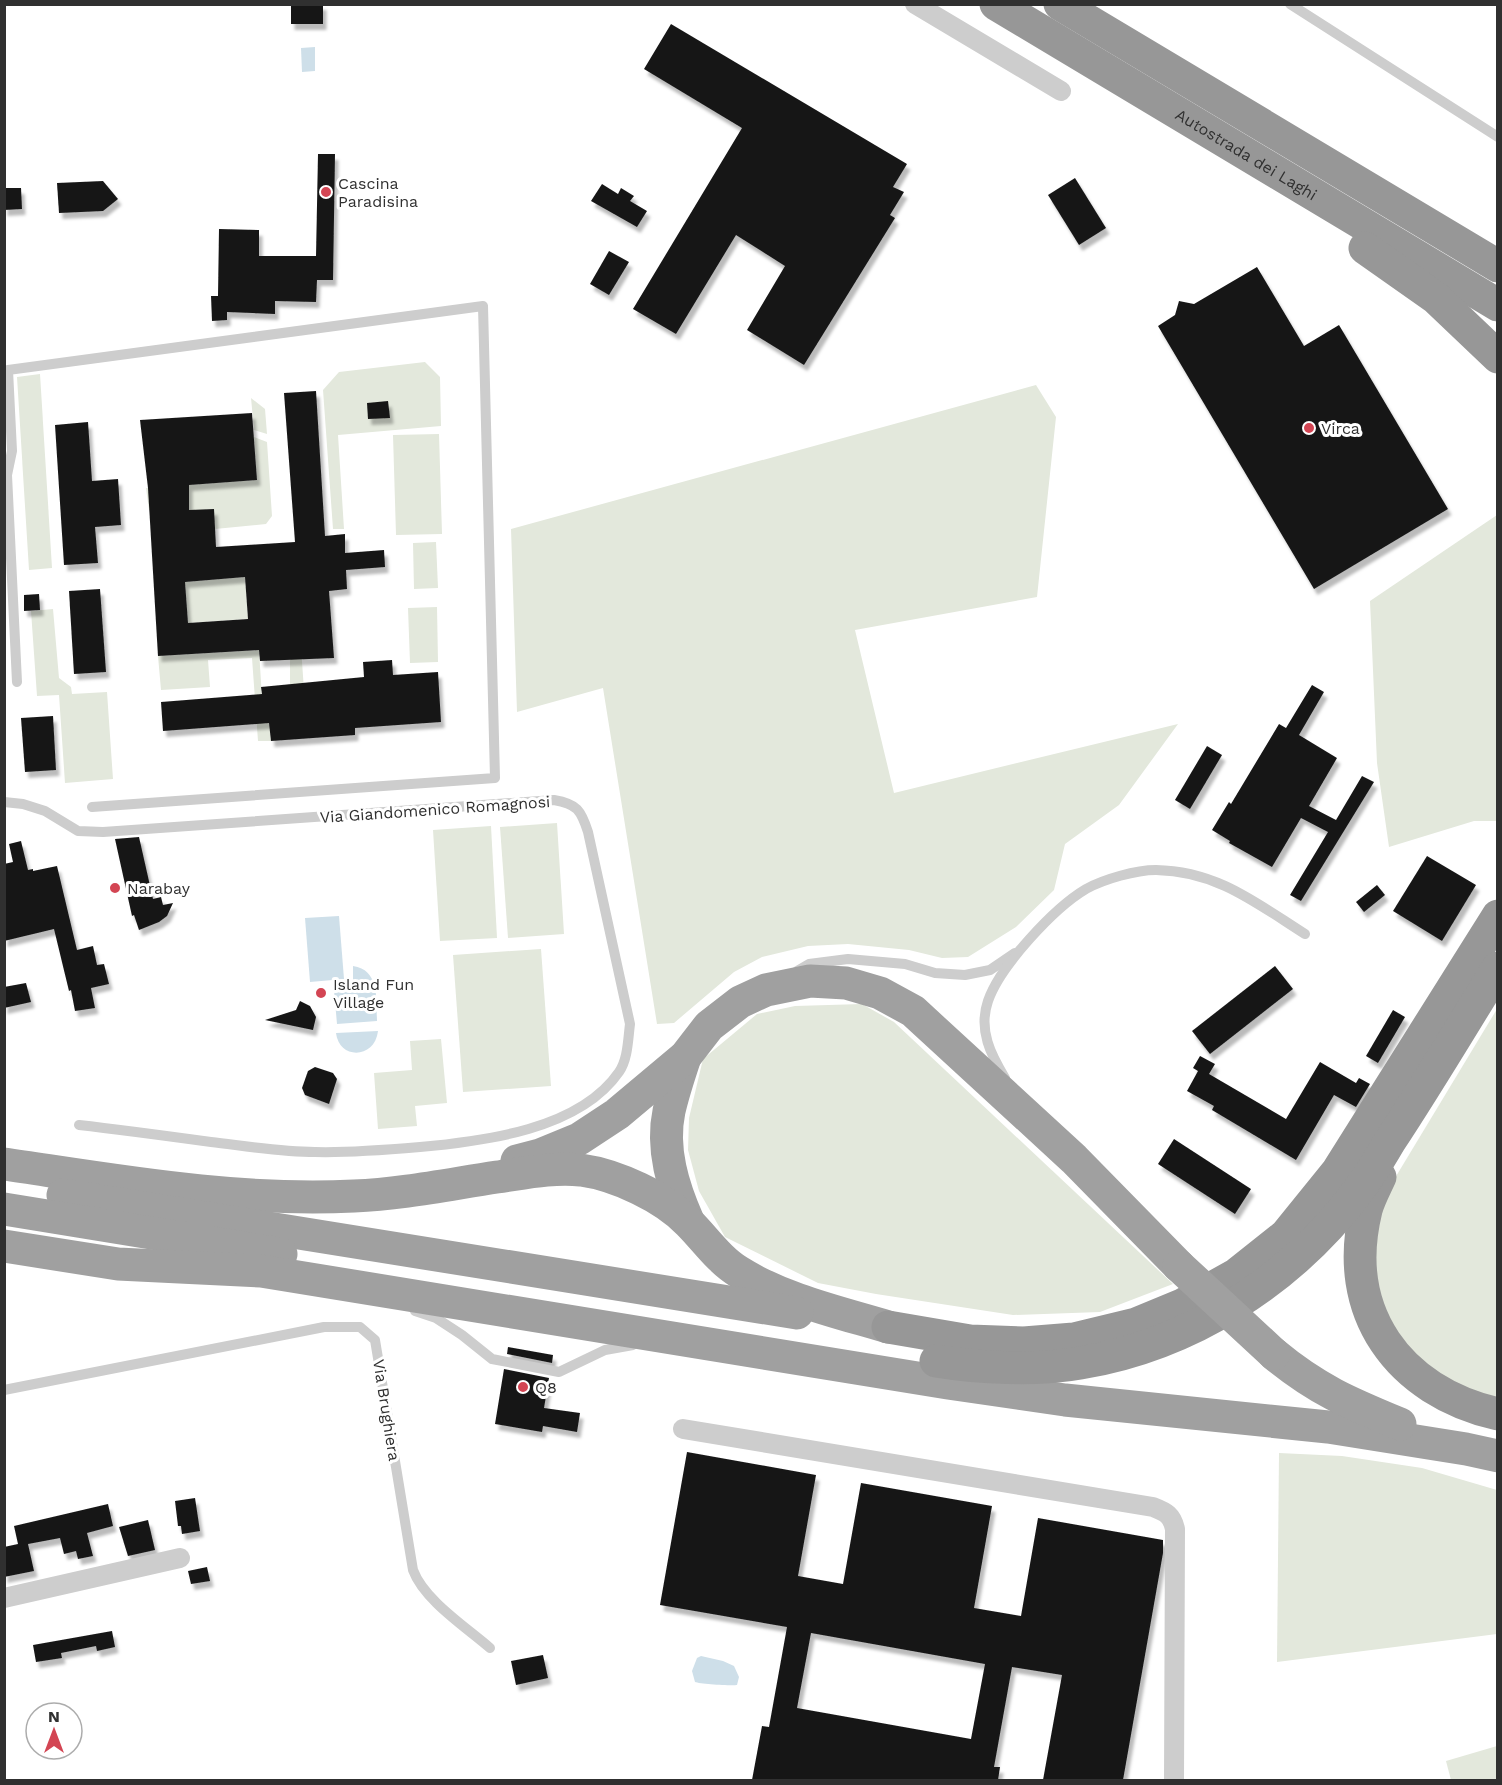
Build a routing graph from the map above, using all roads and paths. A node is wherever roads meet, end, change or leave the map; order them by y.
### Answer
1 (915, 4) edge
2 (996, 4) edge
3 (1060, 4) edge
4 (1290, 4) edge
5 (1061, 91) dead end
6 (1497, 137) edge
7 (1241, 150) junction
8 (1496, 265) edge
9 (1497, 305) edge
10 (1497, 357) edge
11 (8, 569) edge
12 (9, 590) edge
13 (18, 682) dead end
14 (4, 802) edge
15 (92, 807) dead end
16 (1496, 918) edge
17 (1305, 934) dead end
18 (1022, 948) junction
19 (1497, 968) edge
20 (766, 990) junction
21 (685, 1057) junction
22 (1404, 1120) junction
23 (79, 1125) dead end
24 (4, 1144) edge
25 (1074, 1160) junction
26 (4, 1164) edge
27 (4, 1186) edge
28 (423, 1188) junction
29 (307, 1197) junction
30 (4, 1209) edge
31 (688, 1221) junction
32 (4, 1230) edge
33 (4, 1246) edge
34 (261, 1271) junction
35 (332, 1283) junction
36 (888, 1328) junction
37 (714, 1344) junction
38 (4, 1390) edge
39 (1497, 1414) edge
40 (1383, 1417) junction
41 (683, 1429) dead end
42 (1497, 1433) edge
43 (1466, 1449) junction
44 (1497, 1456) edge
45 (180, 1558) dead end
46 (4, 1598) edge
47 (490, 1648) dead end
48 (1174, 1780) edge

1 - 5 street
2 - 7 highway, Autostrada dei Laghi
3 - 8 highway, Autostrada dei Laghi
4 - 6 lane
7 - 9 highway, Autostrada dei Laghi
7 - 10 highway
11 - 12 lane
11 - 15 lane
12 - 13 lane
14 - 23 lane, Via Giandomenico Romagnosi
16 - 36 highway
17 - 18 lane
18 - 20 lane
18 - 25 lane
19 - 22 highway
20 - 21 highway
20 - 25 highway
21 - 28 highway
21 - 31 highway
22 - 30 highway
22 - 39 highway
24 - 29 highway
25 - 40 highway, bridge
26 - 29 highway
27 - 36 highway
28 - 29 highway
28 - 31 highway
31 - 36 highway
32 - 34 highway
33 - 34 highway
34 - 35 highway
35 - 37 highway
35 - 37 lane
37 - 43 highway
38 - 47 lane, Via Brughiera
40 - 42 highway
40 - 43 highway
41 - 48 street
43 - 44 highway
45 - 46 street

